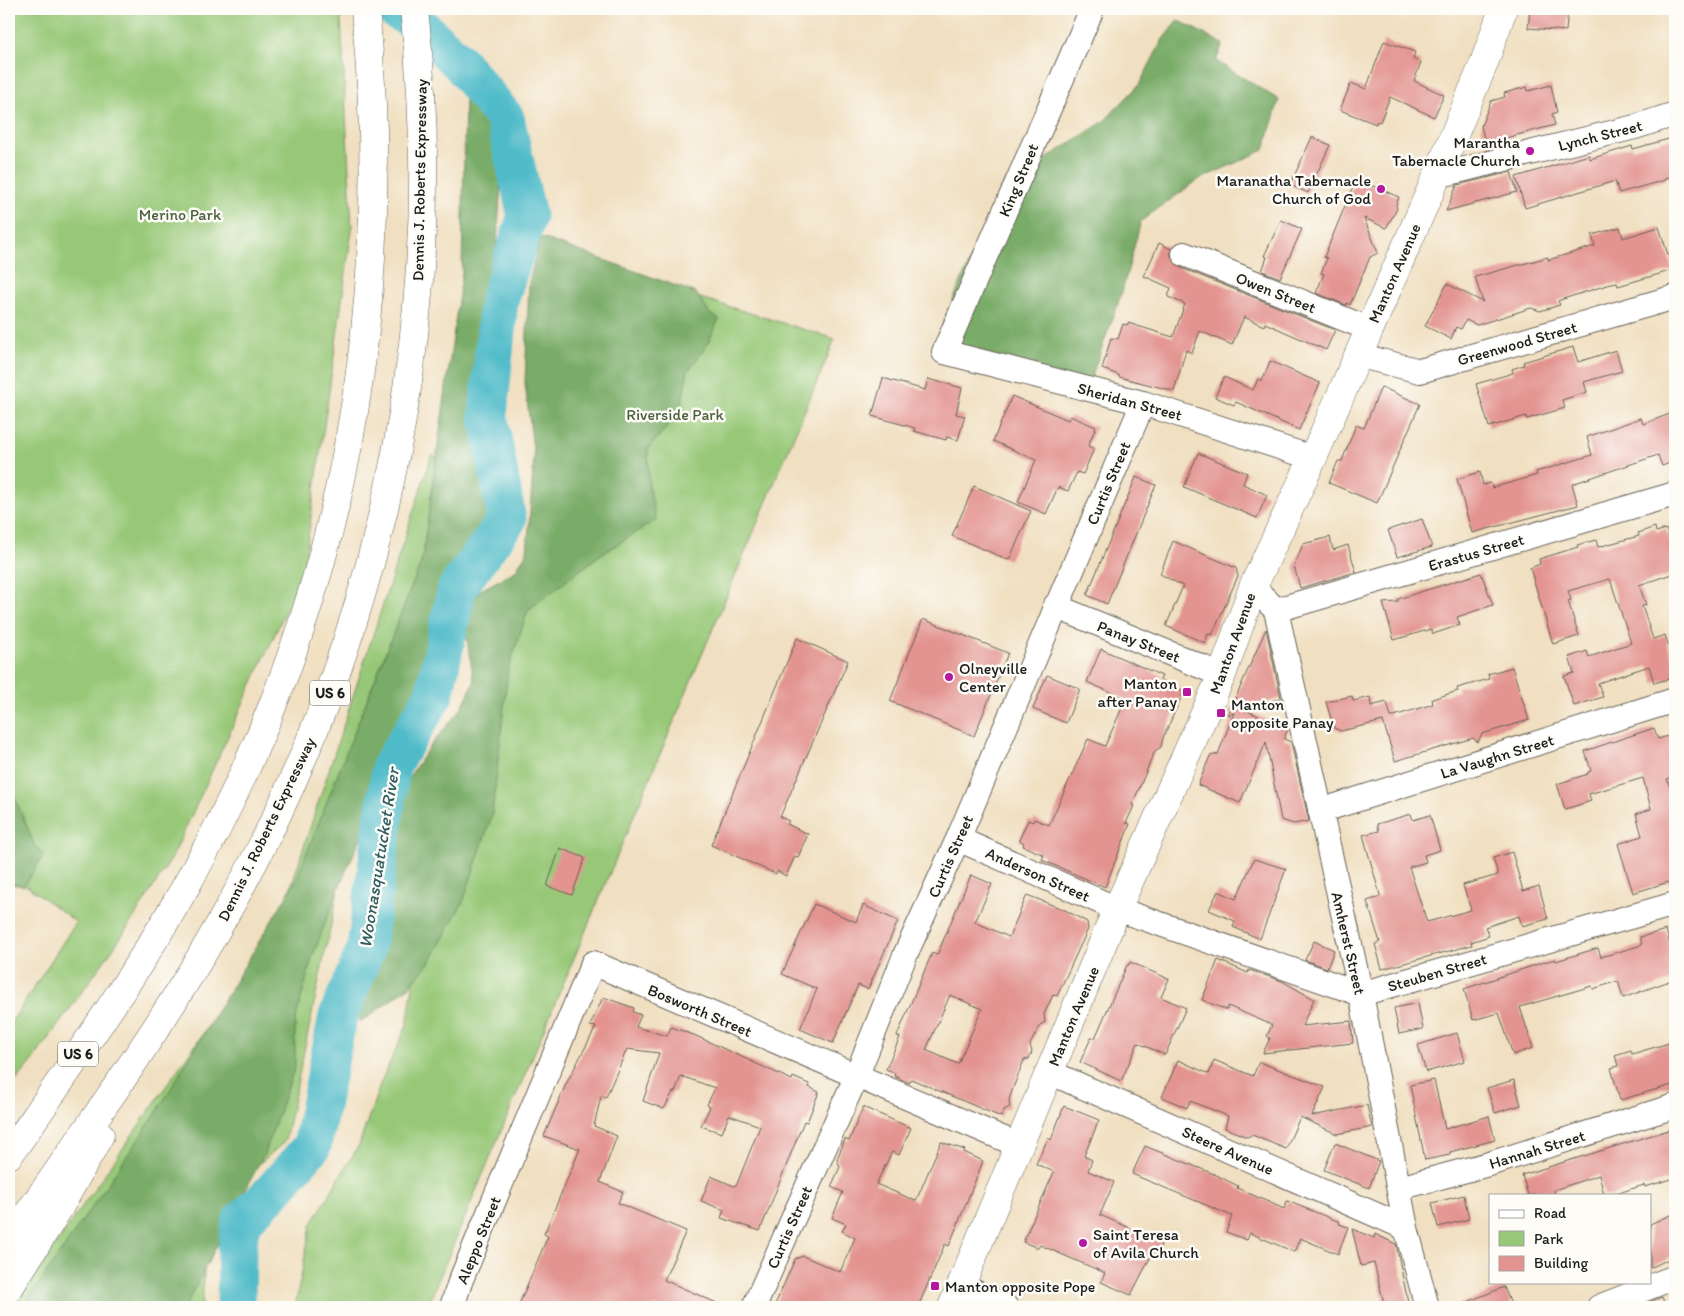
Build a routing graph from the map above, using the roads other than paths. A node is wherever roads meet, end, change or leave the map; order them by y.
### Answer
1 (366, 9) edge
2 (414, 9) edge
3 (1092, 9) edge
4 (1502, 9) edge
5 (1675, 114) edge
6 (1437, 176) junction
7 (1184, 254) dead end
8 (1675, 297) edge
9 (1369, 329) junction
10 (944, 352) joint
11 (1357, 355) junction
12 (1143, 403) junction
13 (1313, 458) junction
14 (1675, 494) edge
15 (1253, 587) junction
16 (1055, 606) junction
17 (1276, 610) junction
18 (1222, 675) junction
19 (1675, 700) edge
20 (1320, 811) junction
21 (958, 839) junction
22 (1675, 904) edge
23 (1117, 908) junction
24 (146, 952) junction
25 (1361, 994) junction
26 (177, 995) junction
27 (1049, 1072) junction
28 (856, 1077) junction
29 (1675, 1106) edge
30 (9, 1122) edge
31 (1018, 1145) junction
32 (9, 1155) edge
33 (505, 1173) joint
34 (1399, 1188) junction
35 (1406, 1228) junction
36 (9, 1241) edge
37 (1675, 1277) edge
38 (9, 1288) edge
39 (957, 1297) edge
40 (452, 1307) edge
41 (754, 1307) edge
42 (1006, 1307) edge
43 (1427, 1307) edge
44 (1598, 1307) edge

1 - 24 main road, US 6
2 - 26 main road, Dennis J. Roberts Expressway / US 6
3 - 10 street, King Street
4 - 6 main road, Manton Avenue
5 - 6 street, Lynch Street
6 - 9 main road, Manton Avenue
7 - 9 street, Owen Street
8 - 11 street, Greenwood Street
9 - 11 main road, Manton Avenue
10 - 12 street, Sheridan Street
11 - 13 main road, Manton Avenue
12 - 13 street, Sheridan Street
12 - 16 street, Curtis Street
13 - 15 main road, Manton Avenue
14 - 17 street, Erastus Street
15 - 17 street
15 - 18 main road, Manton Avenue
16 - 18 street, Panay Street
16 - 21 street, Curtis Street
17 - 20 street, Amherst Street
18 - 23 main road, Manton Avenue
19 - 20 street, La Vaughn Street
20 - 25 street, Amherst Street
21 - 23 street, Anderson Street
21 - 28 street, Curtis Street
22 - 25 street, Steuben Street
23 - 25 street
23 - 27 main road, Manton Avenue
24 - 30 main road
24 - 32 main road, US 6
25 - 34 street, Amherst Street
26 - 36 main road, Dennis J. Roberts Expressway / US 6
26 - 38 main road
27 - 31 main road, Manton Avenue
27 - 35 street, Steere Avenue
28 - 31 street, Bosworth Street
28 - 33 street, Bosworth Street
28 - 41 street, Curtis Street
29 - 34 street, Hannah Street
31 - 39 main road, Manton Avenue
33 - 40 street, Aleppo Street
34 - 35 street, Amherst Street
35 - 43 street, Amherst Street
37 - 44 street
39 - 42 street

